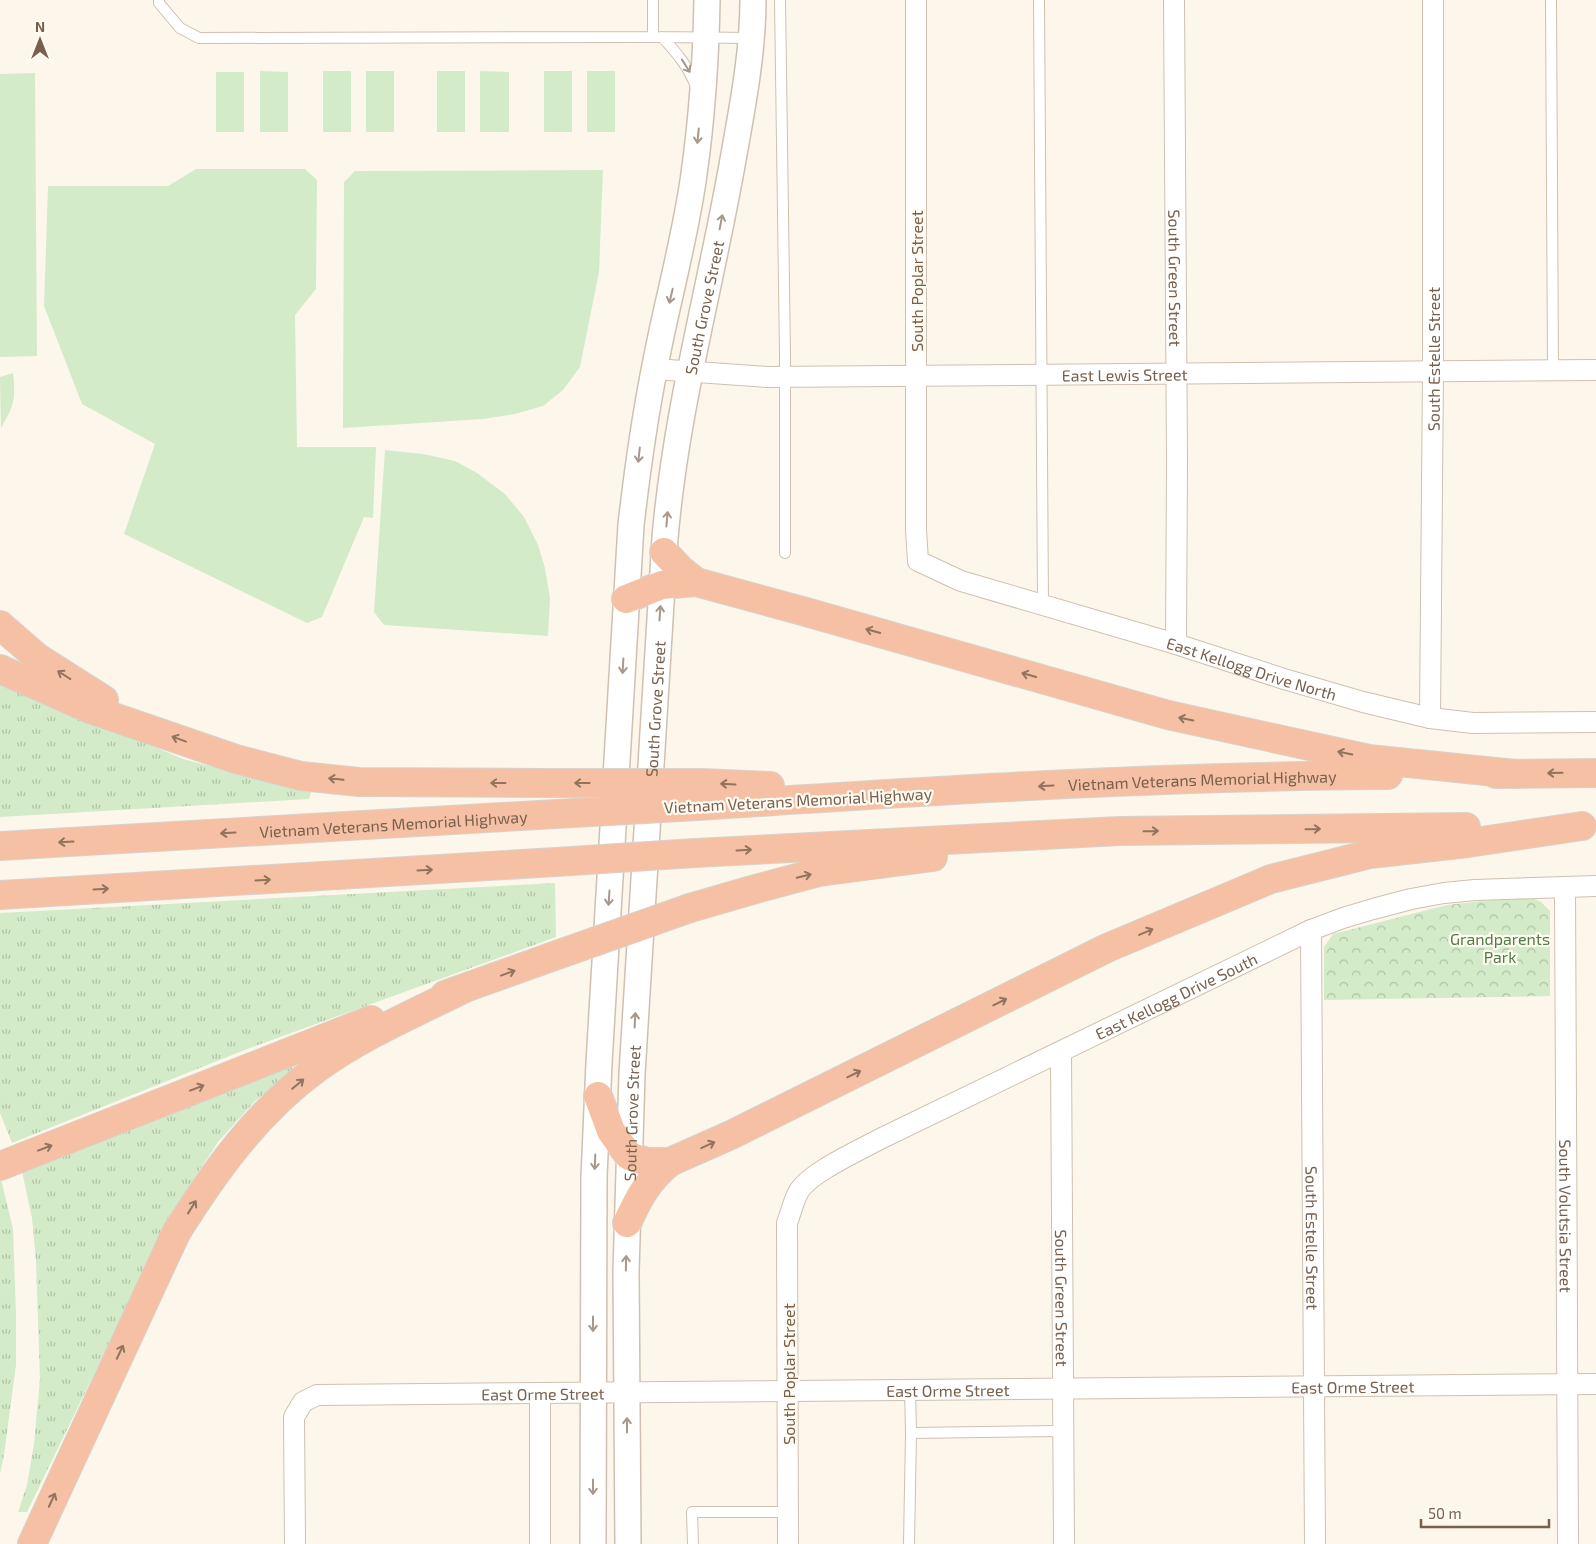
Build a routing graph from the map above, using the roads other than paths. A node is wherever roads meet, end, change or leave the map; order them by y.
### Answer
1 (159, 0) edge
2 (653, 0) edge
3 (707, 0) edge
4 (753, 0) edge
5 (780, 0) edge
6 (916, 0) edge
7 (1039, 0) edge
8 (1174, 0) edge
9 (1433, 0) edge
10 (1551, 0) edge
11 (658, 37) junction
12 (706, 37) junction
13 (750, 38) junction
14 (702, 101) junction
15 (654, 369) junction
16 (1553, 370) junction
17 (1596, 370) edge
18 (689, 372) junction
19 (1433, 372) junction
20 (1177, 374) junction
21 (1042, 375) junction
22 (917, 376) junction
23 (785, 377) junction
24 (664, 552) junction
25 (785, 553) dead end
26 (918, 561) joint
27 (696, 582) junction
28 (662, 585) junction
29 (626, 599) junction
30 (1043, 605) junction
31 (0, 625) edge
32 (1176, 644) junction
33 (0, 669) edge
34 (1430, 718) junction
35 (1596, 722) edge
36 (149, 728) junction
37 (1596, 773) edge
38 (1515, 774) junction
39 (699, 794) junction
40 (1589, 826) edge
41 (1120, 831) junction
42 (0, 846) edge
43 (1596, 886) edge
44 (1565, 887) junction
45 (0, 895) edge
46 (1311, 930) junction
47 (462, 989) junction
48 (1061, 1052) junction
49 (598, 1096) junction
50 (629, 1156) junction
51 (670, 1162) junction
52 (0, 1166) edge
53 (794, 1205) joint
54 (627, 1223) junction
55 (1567, 1384) junction
56 (1596, 1384) edge
57 (1314, 1386) junction
58 (1063, 1388) junction
59 (910, 1389) junction
60 (788, 1390) junction
61 (593, 1392) junction
62 (627, 1392) junction
63 (540, 1393) junction
64 (1063, 1431) junction
65 (911, 1433) junction
66 (788, 1512) junction
67 (32, 1544) edge
68 (295, 1544) edge
69 (540, 1544) edge
70 (593, 1544) edge
71 (628, 1544) edge
72 (693, 1544) edge
73 (788, 1544) edge
74 (909, 1544) edge
75 (1064, 1544) edge
76 (1315, 1544) edge
77 (1568, 1544) edge

1 - 11 lane
2 - 11 lane
3 - 12 street, South Grove Street
4 - 13 street, South Grove Street
5 - 23 lane
6 - 22 street, South Poplar Street
7 - 21 lane
8 - 20 street, South Green Street
9 - 19 street, South Estelle Street
10 - 16 lane
11 - 12 lane
11 -> 14 lane
12 - 13 lane
12 - 14 street, South Grove Street
18 -> 13 street, South Grove Street
14 -> 15 street, South Grove Street
15 - 18 street, East Lewis Street
15 -> 29 street, South Grove Street
16 - 17 street, East Lewis Street
16 - 19 street, East Lewis Street
18 - 23 street, East Lewis Street
24 -> 18 street, South Grove Street
19 - 20 street, East Lewis Street
19 - 34 street, South Estelle Street
20 - 21 street, East Lewis Street
20 - 32 street, South Green Street
21 - 22 street, East Lewis Street
21 - 30 lane
22 - 23 street, East Lewis Street
22 - 26 street, South Poplar Street
23 - 25 lane
24 - 27 highway
24 - 28 street, South Grove Street
26 - 30 street, East Kellogg Drive North
27 - 28 highway
38 -> 27 highway
28 - 29 highway
50 -> 28 street, South Grove Street
29 -> 49 street, South Grove Street
30 - 32 street, East Kellogg Drive North
36 -> 31 highway
32 - 34 street, East Kellogg Drive North
33 - 36 highway
34 - 35 street, East Kellogg Drive North
39 -> 36 highway, bridge
37 -> 38 highway, Vietnam Veterans Memorial Highway
38 -> 39 highway, Vietnam Veterans Memorial Highway
39 -> 42 highway, Vietnam Veterans Memorial Highway, bridge
41 -> 40 highway
51 -> 40 highway
45 -> 41 highway, bridge
47 -> 41 highway, bridge
43 - 44 street, East Kellogg Drive South
44 - 46 street, East Kellogg Drive South
44 - 55 street, South Volutsia Street
46 - 48 street, East Kellogg Drive South
46 - 57 street, South Estelle Street
52 -> 47 highway
67 -> 47 highway
48 - 53 street, East Kellogg Drive South
48 - 58 street, South Green Street
49 - 50 highway
49 -> 61 street, South Grove Street
50 - 51 highway
50 - 54 street, South Grove Street
51 - 54 highway
53 - 60 street, South Poplar Street
62 -> 54 street, South Grove Street
55 - 56 street, East Orme Street
55 - 57 street, East Orme Street
55 - 77 street, South Volutsia Street
57 - 58 street, East Orme Street
57 - 76 street, South Estelle Street
58 - 59 street, East Orme Street
58 - 64 street, South Green Street
59 - 60 street, East Orme Street
59 - 65 lane
60 - 62 street, East Orme Street
60 - 66 street, South Poplar Street
61 - 62 street, East Orme Street
61 - 63 street, East Orme Street
61 -> 70 street, South Grove Street
71 -> 62 street, South Grove Street
63 - 68 street, East Orme Street
63 - 69 street
64 - 65 lane
64 - 75 street, South Green Street
65 - 74 lane
66 - 72 lane
66 - 73 street, South Poplar Street

